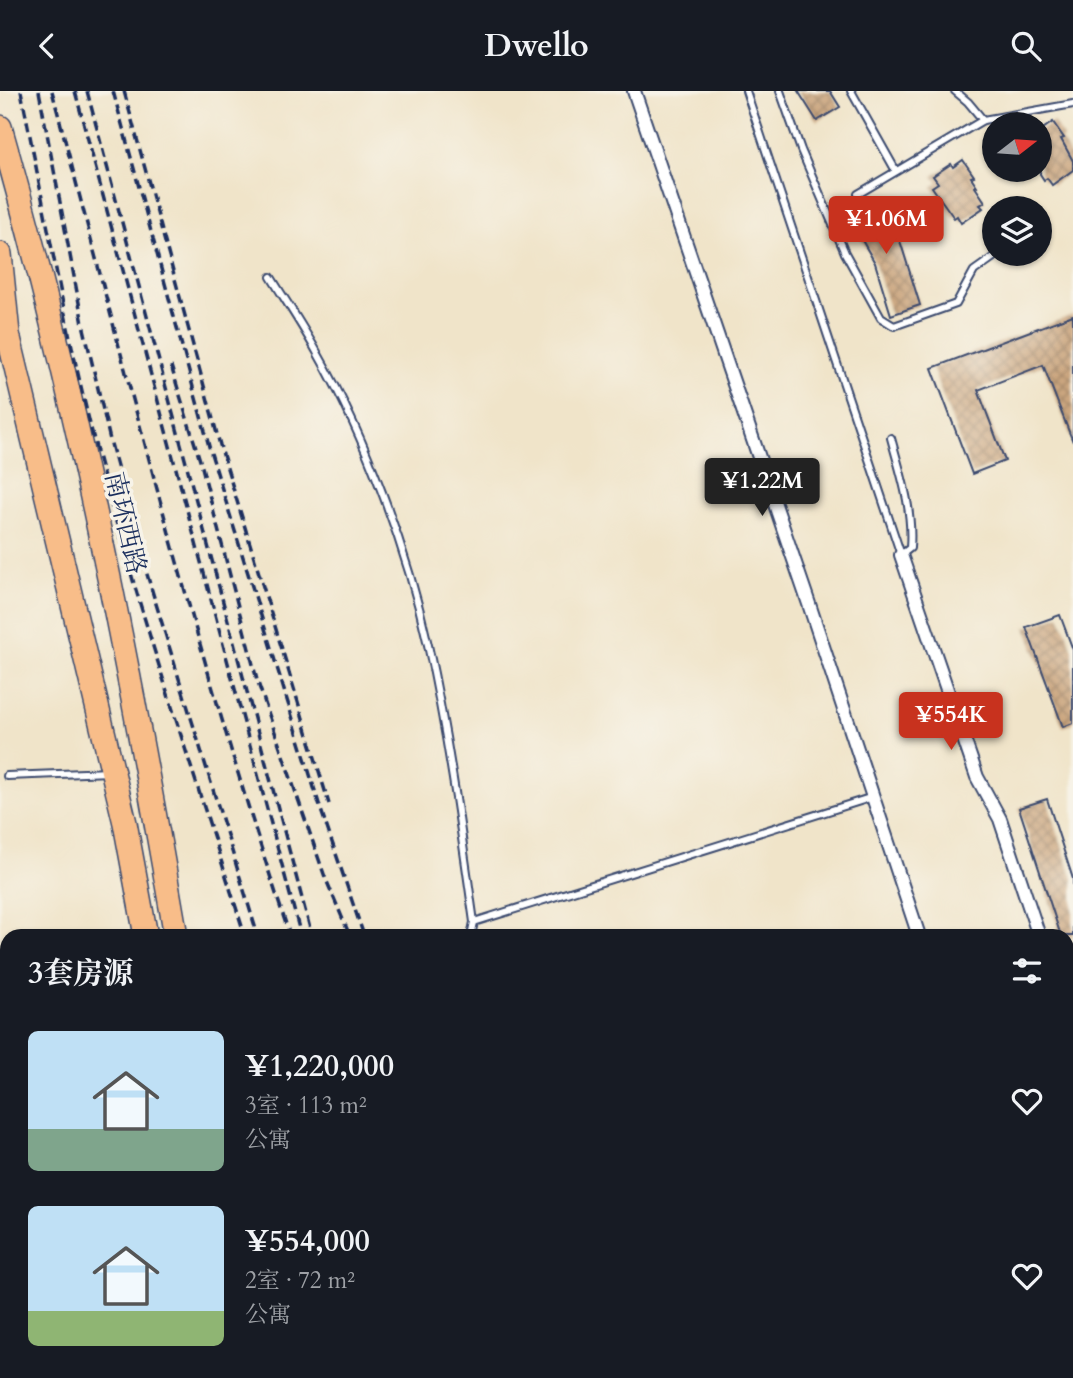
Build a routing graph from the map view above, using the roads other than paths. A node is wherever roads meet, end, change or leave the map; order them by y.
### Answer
1 (634, 91) edge
2 (746, 91) edge
3 (780, 91) edge
4 (851, 91) edge
5 (955, 91) edge
6 (1073, 104) edge
7 (1028, 112) edge
8 (982, 119) edge
9 (982, 121) edge
10 (0, 127) edge
11 (896, 171) junction
12 (858, 194) dead end
13 (0, 254) edge
14 (982, 265) edge
15 (271, 277) dead end
16 (891, 438) dead end
17 (901, 555) junction
18 (113, 772) junction
19 (7, 776) dead end
20 (873, 797) junction
21 (474, 922) junction
22 (145, 929) edge
23 (175, 929) edge
24 (472, 929) edge
25 (917, 929) edge
26 (1037, 929) edge

1 - 20 street
2 - 17 lane
3 - 14 lane
4 - 11 lane
5 - 8 lane
6 - 7 lane
9 - 11 lane
10 - 23 highway, 南环西路
11 - 12 lane
13 - 18 highway
15 - 21 lane
16 - 17 lane
17 - 26 street
18 - 19 lane
18 - 22 highway
20 - 21 lane
20 - 25 street
21 - 24 lane

